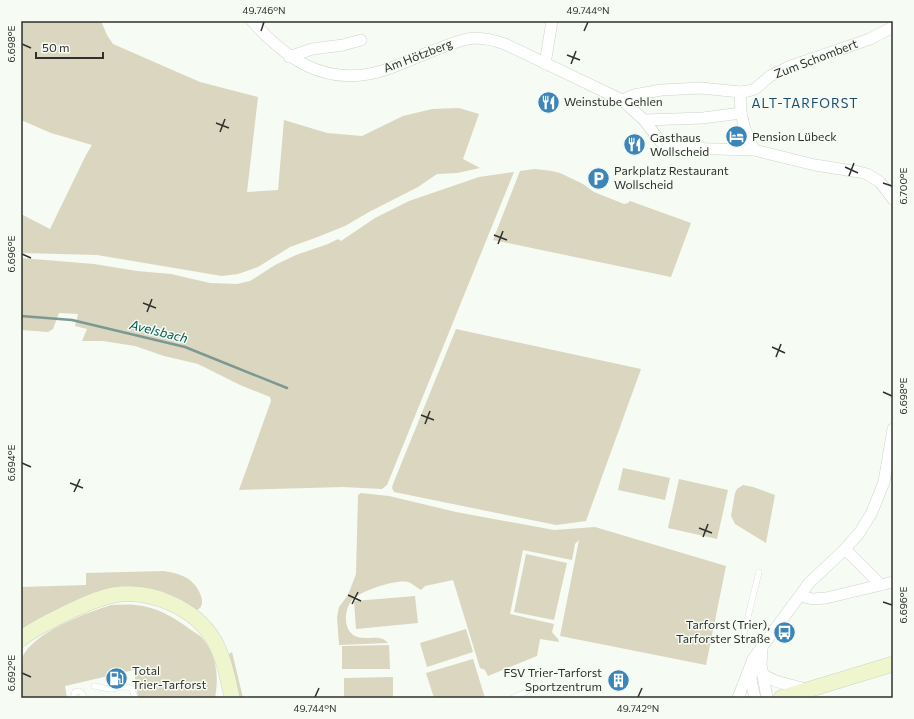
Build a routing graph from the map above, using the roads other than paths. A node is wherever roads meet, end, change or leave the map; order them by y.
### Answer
1 (252, 21) edge
2 (552, 21) edge
3 (893, 27) edge
4 (361, 40) dead end
5 (289, 56) junction
6 (546, 64) junction
7 (740, 92) junction
8 (618, 98) junction
9 (741, 113) junction
10 (644, 120) junction
11 (754, 150) junction
12 (893, 199) edge
13 (893, 429) edge
14 (845, 549) junction
15 (759, 572) dead end
16 (893, 582) edge
17 (881, 585) junction
18 (800, 596) junction
19 (744, 633) dead end
20 (21, 639) edge
21 (762, 647) junction
22 (753, 659) junction
23 (893, 664) edge
24 (762, 673) junction
25 (94, 686) dead end
26 (807, 690) junction
27 (526, 692) dead end
28 (229, 693) edge
29 (73, 698) edge
30 (84, 698) edge
31 (135, 698) edge
32 (513, 698) edge
33 (738, 698) edge
34 (755, 698) edge
35 (767, 698) edge
36 (781, 698) edge

1 - 5 street, Am Hötzberg
2 - 6 street
3 - 7 street, Zum Schombert
4 - 5 street
5 - 6 street, Am Hötzberg
6 - 8 street, Am Hötzberg
7 - 8 street, Zum Schombert
7 - 9 street
8 - 10 street, Am Hötzberg
9 - 10 street
9 - 11 street
10 - 11 street, Am Hötzberg
11 - 12 street, Am Hötzberg
13 - 14 street
14 - 17 street
14 - 18 street
15 - 19 lane
16 - 17 street
17 - 18 street
18 - 21 street
20 - 28 main road
21 - 22 street
21 - 24 street
22 - 33 street
22 - 34 street
23 - 26 main road
24 - 26 street
24 - 35 street
25 - 31 lane
26 - 36 main road
27 - 32 lane
29 - 30 lane

